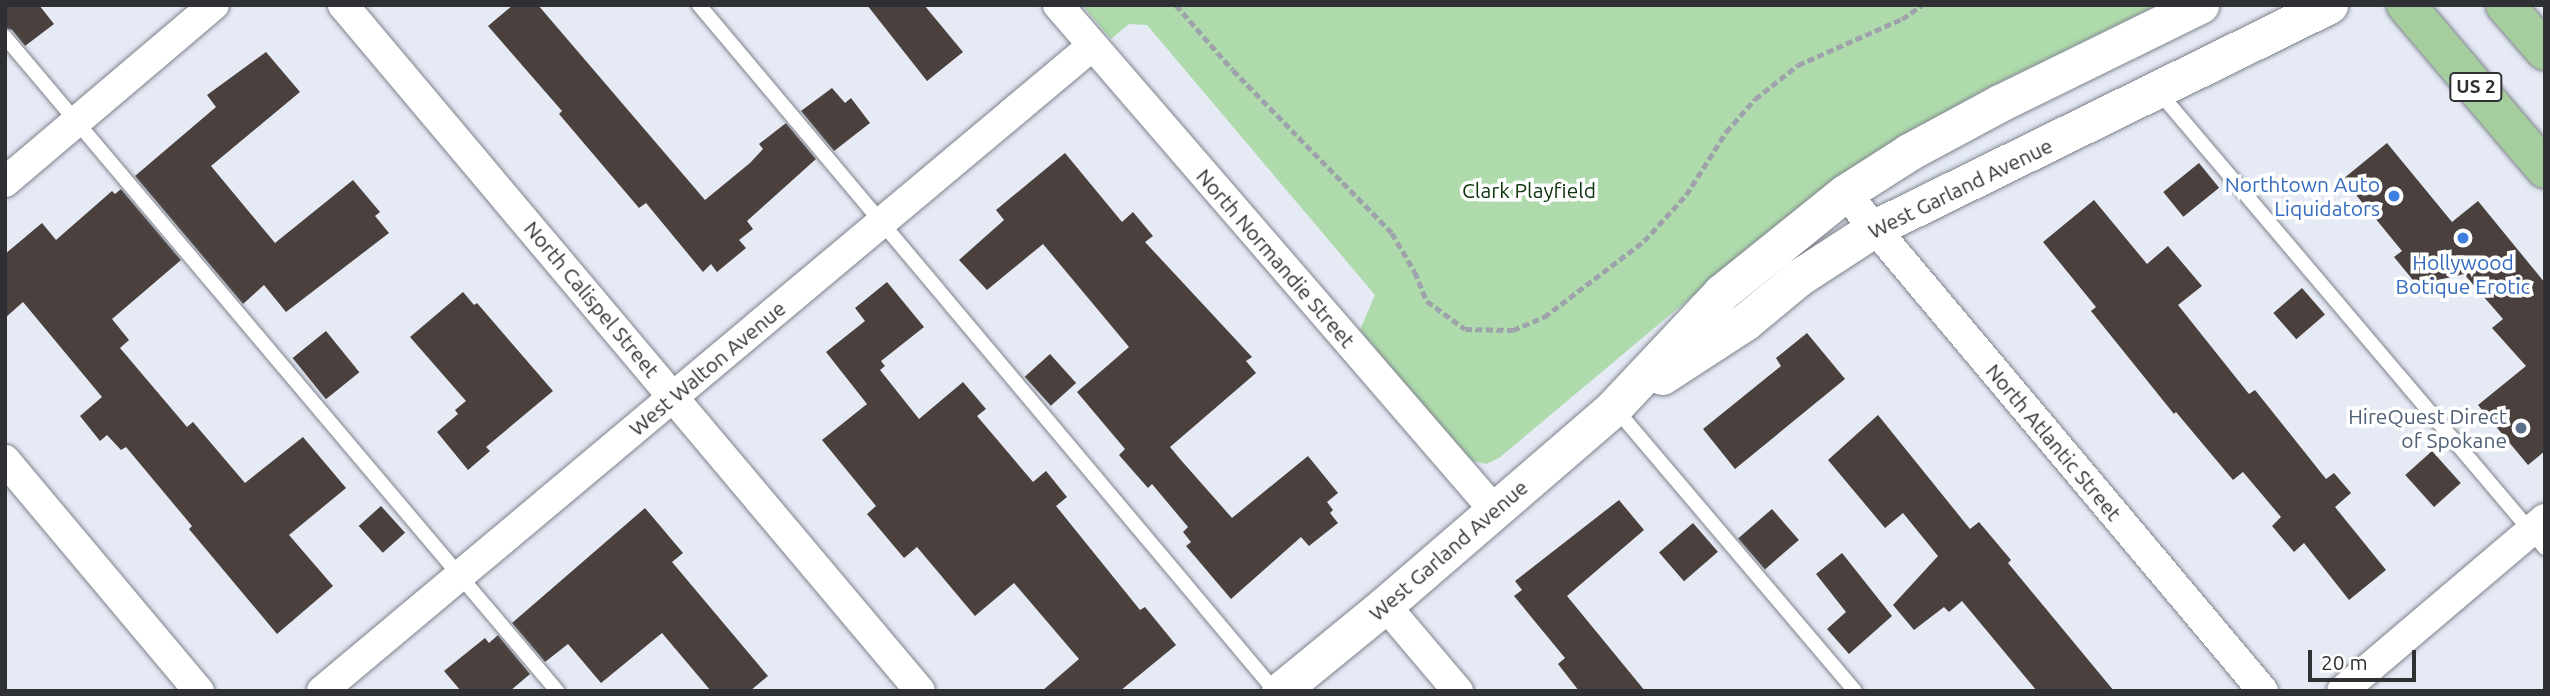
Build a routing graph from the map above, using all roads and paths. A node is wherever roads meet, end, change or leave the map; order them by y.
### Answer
1 (214, 5) edge
2 (344, 5) edge
3 (699, 5) edge
4 (1058, 5) edge
5 (1176, 5) edge
6 (1922, 5) edge
7 (2200, 5) edge
8 (2329, 5) edge
9 (2406, 5) edge
10 (2505, 5) edge
11 (5, 37) edge
12 (1092, 46) junction
13 (2545, 51) edge
14 (2158, 91) junction
15 (77, 121) junction
16 (2545, 169) edge
17 (5, 182) edge
18 (1845, 193) junction
19 (881, 222) junction
20 (1875, 228) junction
21 (675, 396) junction
22 (1614, 407) junction
23 (5, 460) edge
24 (1494, 510) junction
25 (2540, 533) edge
26 (460, 576) junction
27 (1385, 605) junction
28 (199, 691) edge
29 (322, 691) edge
30 (557, 691) edge
31 (920, 691) edge
32 (1277, 691) edge
33 (1458, 691) edge
34 (1855, 691) edge
35 (2263, 691) edge
36 (2343, 691) edge

1 - 15 street
2 - 21 street, North Calispel Street
3 - 19 lane
4 - 12 street, North Normandie Street
5 - 6 path
7 - 18 street, West Garland Avenue
8 - 14 street, West Garland Avenue
9 - 16 main road, US 2
10 - 13 main road
11 - 15 lane
12 - 19 street, West Walton Avenue
12 - 24 street, North Normandie Street
14 - 20 street, West Garland Avenue
14 - 25 lane
15 - 17 street
15 - 26 lane
18 - 20 street, North Atlantic Street
18 - 22 street, West Garland Avenue
19 - 21 street, West Walton Avenue
19 - 32 lane
20 - 22 street, West Garland Avenue
20 - 35 street, North Atlantic Street
21 - 26 street, West Walton Avenue
21 - 31 street, North Calispel Street
22 - 24 street, West Garland Avenue
22 - 34 lane
23 - 28 street
24 - 27 street, West Garland Avenue
25 - 36 street
26 - 29 street, West Walton Avenue
26 - 30 lane
27 - 32 street, West Garland Avenue
27 - 33 street

